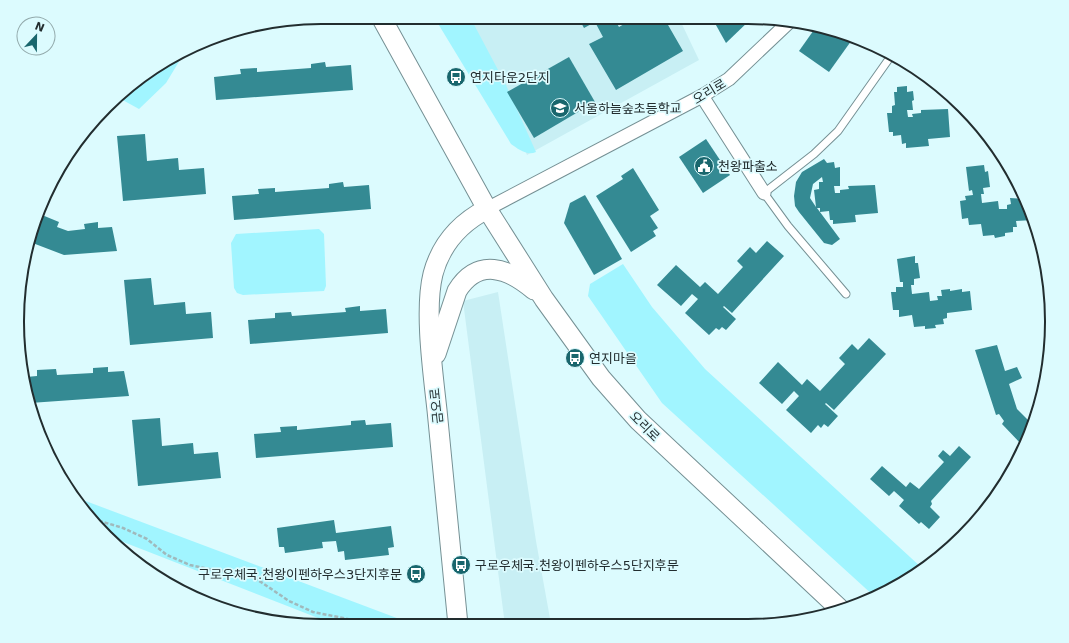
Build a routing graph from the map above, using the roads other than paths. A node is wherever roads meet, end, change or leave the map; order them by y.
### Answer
1 (385, 24) edge
2 (784, 27) edge
3 (888, 60) edge
4 (702, 96) junction
5 (764, 193) junction
6 (487, 209) junction
7 (846, 294) dead end
8 (544, 299) junction
9 (432, 367) junction
10 (836, 605) edge
11 (457, 619) edge

1 - 6 main road, 오리로
2 - 4 street, 오리로
3 - 5 lane
4 - 5 street
4 - 6 street, 오리로
5 - 7 lane
6 - 8 main road, 오리로
6 - 9 main road, 금오로
8 - 9 main road
8 - 10 main road, 오리로
9 - 11 main road, 금오로

